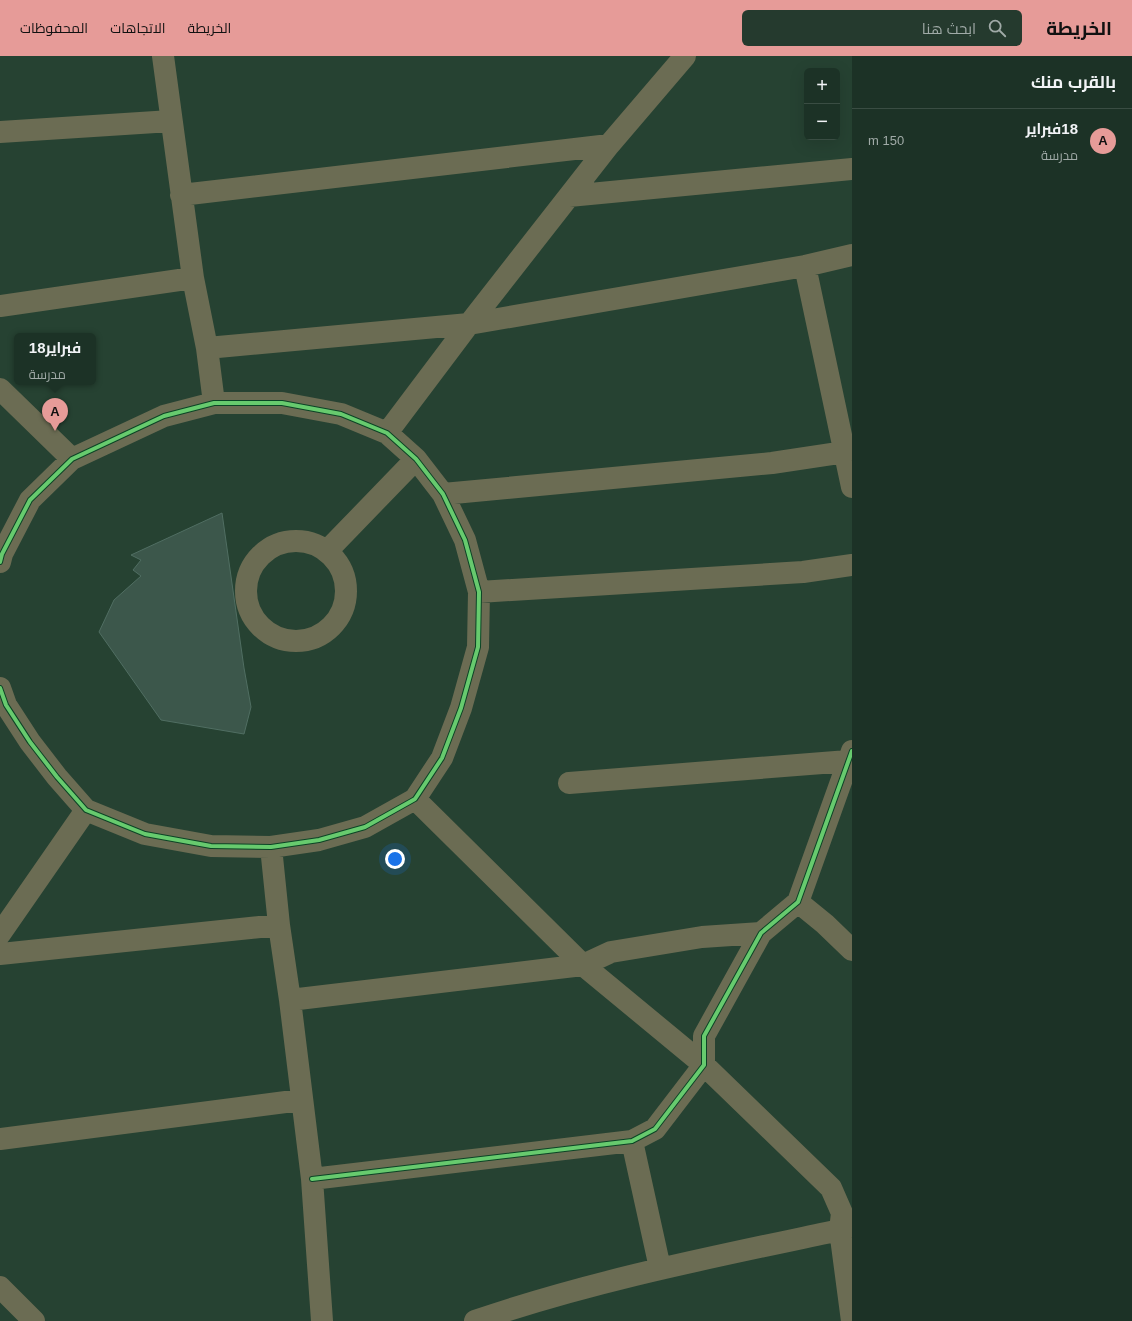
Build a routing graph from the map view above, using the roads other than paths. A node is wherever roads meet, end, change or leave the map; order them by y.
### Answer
1 (162, 56) edge
2 (685, 56) edge
3 (171, 121) junction
4 (0, 132) edge
5 (609, 145) junction
6 (852, 169) edge
7 (181, 195) junction
8 (569, 196) junction
9 (852, 255) edge
10 (805, 266) junction
11 (193, 278) junction
12 (0, 306) edge
13 (469, 324) junction
14 (207, 348) junction
15 (0, 389) edge
16 (214, 403) junction
17 (387, 433) junction
18 (845, 452) junction
19 (72, 459) junction
20 (416, 459) junction
21 (852, 487) edge
22 (443, 494) junction
23 (327, 551) junction
24 (1, 557) edge
25 (852, 565) edge
26 (479, 592) junction
27 (0, 688) edge
28 (851, 758) edge
29 (569, 784) dead end
30 (415, 799) junction
31 (86, 810) junction
32 (271, 847) junction
33 (798, 902) junction
34 (279, 924) junction
35 (761, 933) junction
36 (0, 934) edge
37 (852, 950) edge
38 (0, 954) edge
39 (583, 965) junction
40 (290, 1000) junction
41 (704, 1065) junction
42 (302, 1100) junction
43 (0, 1139) edge
44 (632, 1141) junction
45 (312, 1179) junction
46 (846, 1227) edge
47 (660, 1268) junction
48 (0, 1287) edge
49 (24, 1317) edge
50 (322, 1321) edge
51 (475, 1321) edge
52 (852, 1321) edge

1 - 3 street
2 - 5 street
3 - 4 street
3 - 7 street
5 - 7 street
5 - 8 street
6 - 8 street
7 - 11 street
8 - 13 street
9 - 10 street
10 - 13 street
10 - 18 street
11 - 12 street
11 - 14 street
13 - 14 street
13 - 17 street
14 - 16 street
15 - 19 street
16 - 17 street
16 - 19 street
17 - 20 street
18 - 21 street
18 - 22 street
19 - 24 street
20 - 22 street
20 - 23 street
22 - 26 street
23 - 23 street
25 - 26 street
26 - 30 street
27 - 31 street
28 - 29 street
28 - 33 street
30 - 32 street
30 - 39 street
31 - 32 street
31 - 36 street
32 - 34 street
33 - 35 street
33 - 37 street
34 - 38 street
34 - 40 street
35 - 39 street
35 - 41 street
39 - 40 street
39 - 41 street
40 - 42 street
41 - 44 street
41 - 46 street
42 - 43 street
42 - 45 street
44 - 45 street
44 - 47 street
45 - 50 street
46 - 47 street
46 - 52 street
47 - 51 street
48 - 49 street

